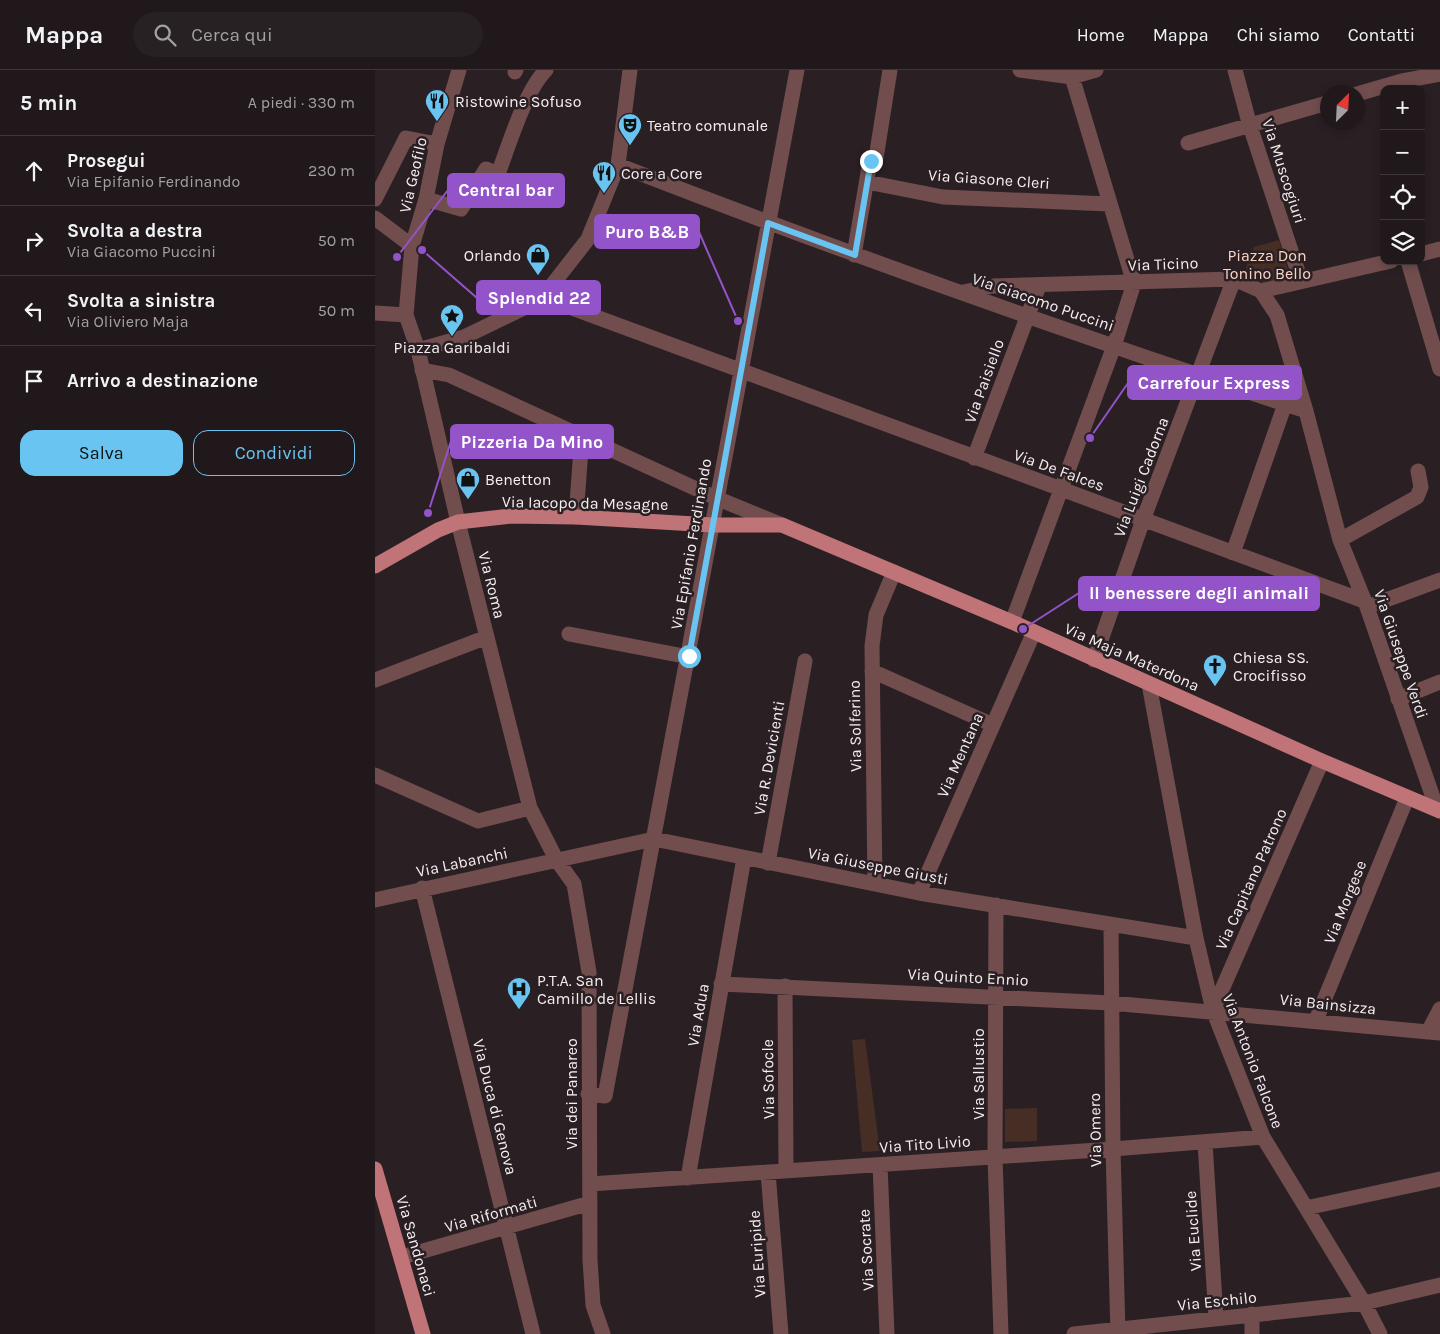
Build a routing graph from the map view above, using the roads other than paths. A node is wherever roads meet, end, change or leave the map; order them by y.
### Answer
1 (546, 70) edge
2 (630, 70) edge
3 (797, 70) edge
4 (890, 70) edge
5 (1020, 70) edge
6 (1096, 70) edge
7 (1235, 70) edge
8 (1071, 74) edge
9 (1440, 74) edge
10 (457, 76) edge
11 (1402, 80) edge
12 (1365, 92) edge
13 (1320, 105) edge
14 (1250, 126) junction
15 (1188, 143) dead end
16 (437, 144) junction
17 (618, 165) junction
18 (867, 182) junction
19 (375, 199) edge
20 (427, 199) junction
21 (1109, 204) junction
22 (378, 220) edge
23 (768, 223) junction
24 (413, 246) junction
25 (1440, 250) edge
26 (1425, 253) edge
27 (855, 255) junction
28 (1380, 263) edge
29 (1409, 265) edge
30 (1234, 279) junction
31 (1301, 281) junction
32 (1134, 283) junction
33 (1039, 286) junction
34 (1261, 291) junction
35 (961, 292) junction
36 (542, 296) junction
37 (375, 313) edge
38 (406, 315) junction
39 (1027, 316) junction
40 (1114, 346) junction
41 (419, 350) junction
42 (1440, 369) edge
43 (422, 370) junction
44 (742, 372) junction
45 (1198, 376) junction
46 (1285, 404) junction
47 (1306, 411) junction
48 (582, 435) junction
49 (974, 458) junction
50 (1418, 471) dead end
51 (1061, 489) junction
52 (716, 498) junction
53 (577, 517) junction
54 (1143, 520) junction
55 (458, 522) junction
56 (712, 525) junction
57 (782, 525) junction
58 (1339, 540) junction
59 (1233, 553) junction
60 (375, 566) edge
61 (894, 572) junction
62 (1440, 580) edge
63 (1366, 604) junction
64 (1012, 622) junction
65 (1034, 632) junction
66 (569, 634) dead end
67 (487, 638) junction
68 (689, 656) junction
69 (1094, 660) junction
70 (805, 661) dead end
71 (872, 671) junction
72 (375, 680) edge
73 (1440, 682) edge
74 (1149, 684) junction
75 (1398, 699) junction
76 (993, 725) junction
77 (1322, 761) junction
78 (375, 775) edge
79 (1407, 798) junction
80 (530, 808) junction
81 (1439, 810) edge
82 (655, 839) junction
83 (744, 858) junction
84 (556, 859) junction
85 (768, 862) junction
86 (875, 883) junction
87 (422, 888) junction
88 (919, 893) junction
89 (375, 900) edge
90 (996, 905) junction
91 (1111, 926) junction
92 (1196, 938) junction
93 (721, 984) junction
94 (785, 986) junction
95 (996, 996) junction
96 (1111, 1003) junction
97 (1440, 1009) edge
98 (1213, 1010) junction
99 (1315, 1020) junction
100 (1434, 1032) edge
101 (588, 1094) junction
102 (1263, 1137) junction
103 (1205, 1143) junction
104 (1113, 1150) junction
105 (995, 1157) junction
106 (880, 1165) junction
107 (375, 1169) edge
108 (786, 1171) junction
109 (768, 1172) junction
110 (688, 1178) junction
111 (1440, 1179) edge
112 (590, 1184) junction
113 (378, 1189) edge
114 (590, 1203) junction
115 (1306, 1208) junction
116 (507, 1228) junction
117 (402, 1258) junction
118 (1440, 1285) edge
119 (1364, 1303) junction
120 (1252, 1314) junction
121 (1216, 1318) junction
122 (1119, 1332) edge
123 (423, 1334) edge
124 (533, 1334) edge
125 (603, 1334) edge
126 (781, 1334) edge
127 (887, 1334) edge
128 (1001, 1334) edge
129 (1074, 1334) edge
130 (1252, 1334) edge
131 (1380, 1334) edge

1 - 20 street
2 - 17 street
3 - 23 street, Via Epifanio Ferdinando
4 - 18 street
5 - 8 street
6 - 8 street
7 - 14 street, Via Muscogiuri
8 - 21 street
9 - 11 street
10 - 16 street, Via Geofilo
11 - 12 street
13 - 14 street
14 - 15 street
14 - 31 street, Via Muscogiuri
16 - 19 street
16 - 20 street, Via Geofilo
17 - 23 street, Via Giacomo Puccini
17 - 36 street
18 - 21 street, Via Giasone Cleri
18 - 27 street
20 - 24 street, Via Geofilo
21 - 32 street
22 - 24 street
23 - 27 street, Via Giacomo Puccini
23 - 44 street, Via Epifanio Ferdinando
24 - 38 street, Via Geofilo
25 - 26 street
27 - 35 street, Via Giacomo Puccini
28 - 31 street
29 - 42 street
30 - 32 street, Via Ticino
30 - 34 street, Via Ticino
30 - 45 street, Via Luigi Cadorna
31 - 34 street
32 - 33 street, Via Ticino
32 - 40 street
33 - 35 street, Via Ticino
33 - 39 street, Via Paisiello
34 - 47 street, Via Giuseppe Verdi
35 - 39 street, Via Giacomo Puccini
36 - 41 street
36 - 44 street, Via De Falces
37 - 38 street
38 - 41 street, Via Roma
39 - 40 street, Via Giacomo Puccini
39 - 49 street, Via Paisiello
40 - 45 street, Via Giacomo Puccini
40 - 51 street
41 - 43 street, Via Roma
43 - 48 street, Via Maja Materdona
43 - 55 street, Via Roma
44 - 49 street, Via De Falces
44 - 52 street, Via Epifanio Ferdinando
45 - 46 street, Via Giacomo Puccini
45 - 54 street, Via Luigi Cadorna
46 - 47 street, Via Giacomo Puccini
46 - 59 street
47 - 58 street, Via Giuseppe Verdi
48 - 52 street, Via Maja Materdona
48 - 53 street
49 - 51 street, Via De Falces
50 - 58 street
51 - 54 street, Via De Falces
51 - 64 street
52 - 56 street, Via Epifanio Ferdinando
52 - 57 street, Via Maja Materdona
53 - 55 main road, Via Iacopo da Mesagne
53 - 56 main road, Via Iacopo da Mesagne
54 - 59 street, Via De Falces
54 - 69 street, Via Luigi Cadorna
55 - 60 main road, Via Iacopo da Mesagne
55 - 67 street, Via Roma
56 - 57 main road, Via Maja Materdona
56 - 68 street, Via Epifanio Ferdinando
57 - 61 main road, Via Maja Materdona
58 - 63 street, Via Giuseppe Verdi
59 - 63 street, Via De Falces
61 - 64 main road, Via Maja Materdona
61 - 71 street, Via Solferino
62 - 63 street
63 - 75 street, Via Giuseppe Verdi
64 - 65 main road, Via Maja Materdona
65 - 69 main road, Via Maja Materdona
65 - 76 street, Via Mentana
66 - 68 street
67 - 72 street
67 - 80 street, Via Roma
68 - 82 street, Via Epifanio Ferdinando
69 - 74 main road, Via Maja Materdona
70 - 85 street, Via R. Devicienti
71 - 76 street
71 - 86 street, Via Solferino
73 - 75 street
74 - 77 main road, Via Maja Materdona
74 - 92 street, Via Antonio Falcone
75 - 81 street, Via Giuseppe Verdi
76 - 88 street, Via Mentana
77 - 79 main road, Via Maja Materdona
77 - 98 street, Via Capitano Patrono
78 - 80 street
79 - 81 main road, Via Maja Materdona
79 - 99 street, Via Morgese
80 - 84 street, Via Roma
82 - 83 street, Via Giuseppe Giusti
82 - 84 street, Via Giuseppe Giusti
82 - 101 street, Via Epifanio Ferdinando
83 - 85 street, Via Giuseppe Giusti
83 - 93 street, Via Adua
84 - 87 street, Via Labanchi
84 - 101 street, Via dei Panareo
85 - 86 street, Via Giuseppe Giusti
86 - 88 street, Via Giuseppe Giusti
87 - 89 street, Via Labanchi
87 - 116 street, Via Duca di Genova
88 - 90 street, Via Giuseppe Giusti
90 - 91 street, Via Giuseppe Giusti
90 - 95 street, Via Sallustio
91 - 92 street, Via Giuseppe Giusti
91 - 96 street, Via Omero
92 - 98 street, Via Antonio Falcone
93 - 94 street, Via Quinto Ennio
93 - 110 street, Via Adua
94 - 95 street, Via Quinto Ennio
94 - 108 street, Via Sofocle
95 - 96 street, Via Quinto Ennio
95 - 105 street, Via Sallustio
96 - 98 street, Via Quinto Ennio
96 - 104 street, Via Omero
97 - 100 street
98 - 99 street, Via Bainsizza
98 - 102 street, Via Antonio Falcone
99 - 100 street, Via Bainsizza
101 - 112 street, Via dei Panareo
102 - 103 street, Via Tito Livio
102 - 115 street, Via Antonio Falcone
103 - 104 street, Via Tito Livio
103 - 121 street, Via Euclide
104 - 105 street, Via Tito Livio
104 - 122 street, Via Omero
105 - 106 street, Via Tito Livio
105 - 128 street, Via Sallustio
106 - 108 street, Via Tito Livio
106 - 127 street, Via Socrate
107 - 113 main road, Via Sandonaci
108 - 109 street, Via Tito Livio
109 - 110 street, Via Tito Livio
109 - 126 street, Via Euripide
110 - 112 street, Via Tito Livio
111 - 115 street
112 - 114 street, Via dei Panareo
113 - 117 main road, Via Sandonaci
114 - 116 street, Via Riformati
114 - 125 street, Via dei Panareo
115 - 119 street, Via Antonio Falcone
116 - 117 street, Via Riformati
116 - 124 street, Via Duca di Genova
117 - 123 main road, Via Sandonaci
118 - 119 street, Via Eschilo
119 - 120 street, Via Eschilo
119 - 131 street, Via Antonio Falcone
120 - 121 street, Via Eschilo
120 - 130 street
121 - 122 street, Via Eschilo
122 - 129 street, Via Eschilo

